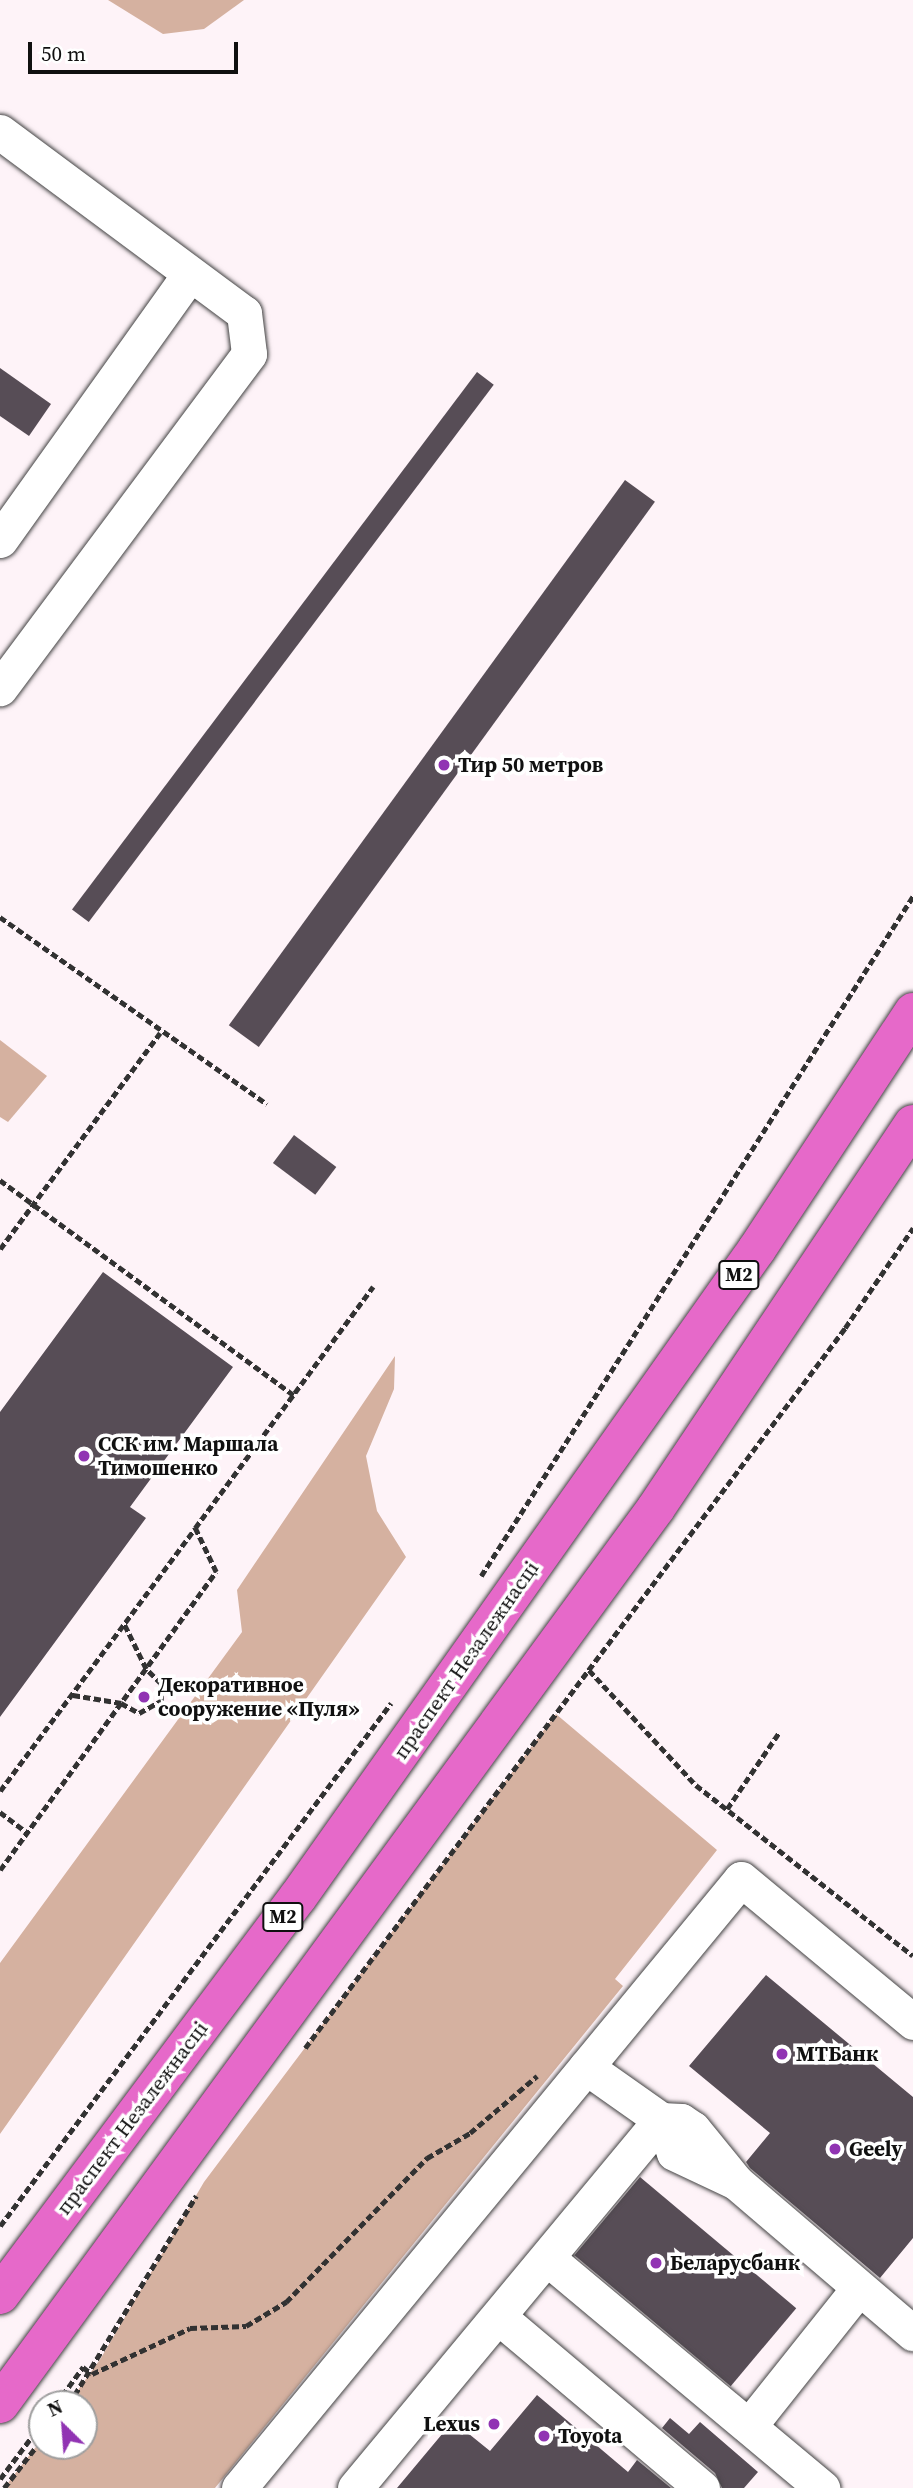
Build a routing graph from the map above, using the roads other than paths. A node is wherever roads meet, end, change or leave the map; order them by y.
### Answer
1 (0, 132) edge
2 (188, 276) junction
3 (0, 540) edge
4 (0, 688) edge
5 (913, 1012) edge
6 (913, 1124) edge
7 (913, 2022) edge
8 (586, 2067) junction
9 (661, 2120) junction
10 (547, 2258) junction
11 (858, 2290) junction
12 (0, 2295) edge
13 (907, 2316) edge
14 (500, 2318) junction
15 (0, 2404) edge
16 (748, 2426) junction
17 (239, 2488) edge
18 (355, 2488) edge
19 (702, 2488) edge
20 (822, 2488) edge

1 - 2 lane
2 - 3 lane
2 - 4 lane
5 - 12 highway, праспект Незалежнасці / М2
6 - 15 highway, М2
7 - 8 lane
8 - 9 lane
8 - 17 lane
9 - 10 lane
9 - 11 lane
10 - 14 lane
10 - 16 lane
11 - 13 lane
11 - 16 lane
14 - 18 lane
14 - 19 lane
16 - 20 lane

